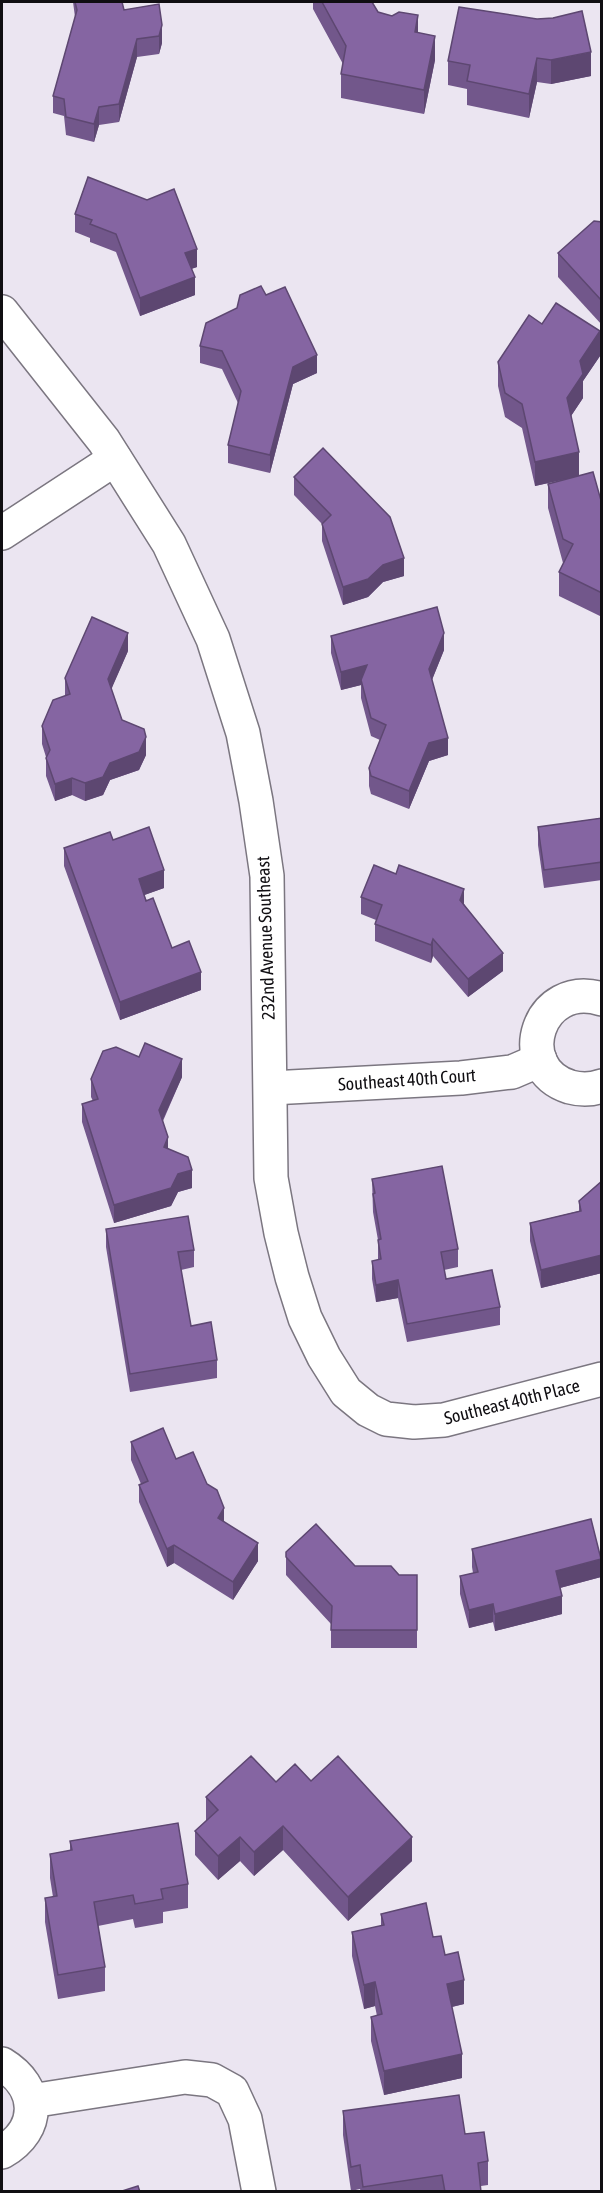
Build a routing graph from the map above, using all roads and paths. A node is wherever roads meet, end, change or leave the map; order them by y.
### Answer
1 (2, 312) edge
2 (115, 459) junction
3 (2, 533) edge
4 (602, 999) edge
5 (540, 1060) junction
6 (602, 1086) edge
7 (271, 1088) junction
8 (602, 1379) edge
9 (386, 1419) joint
10 (2, 2064) edge
11 (31, 2101) junction
12 (2, 2152) edge
13 (259, 2192) edge

1 - 2 street, 232nd Avenue Southeast
2 - 3 street
2 - 7 street, 232nd Avenue Southeast
4 - 5 street
5 - 6 street
5 - 7 street, Southeast 40th Court
7 - 9 street, 232nd Avenue Southeast
8 - 9 street, Southeast 40th Place
10 - 11 street
11 - 12 street
11 - 13 street

